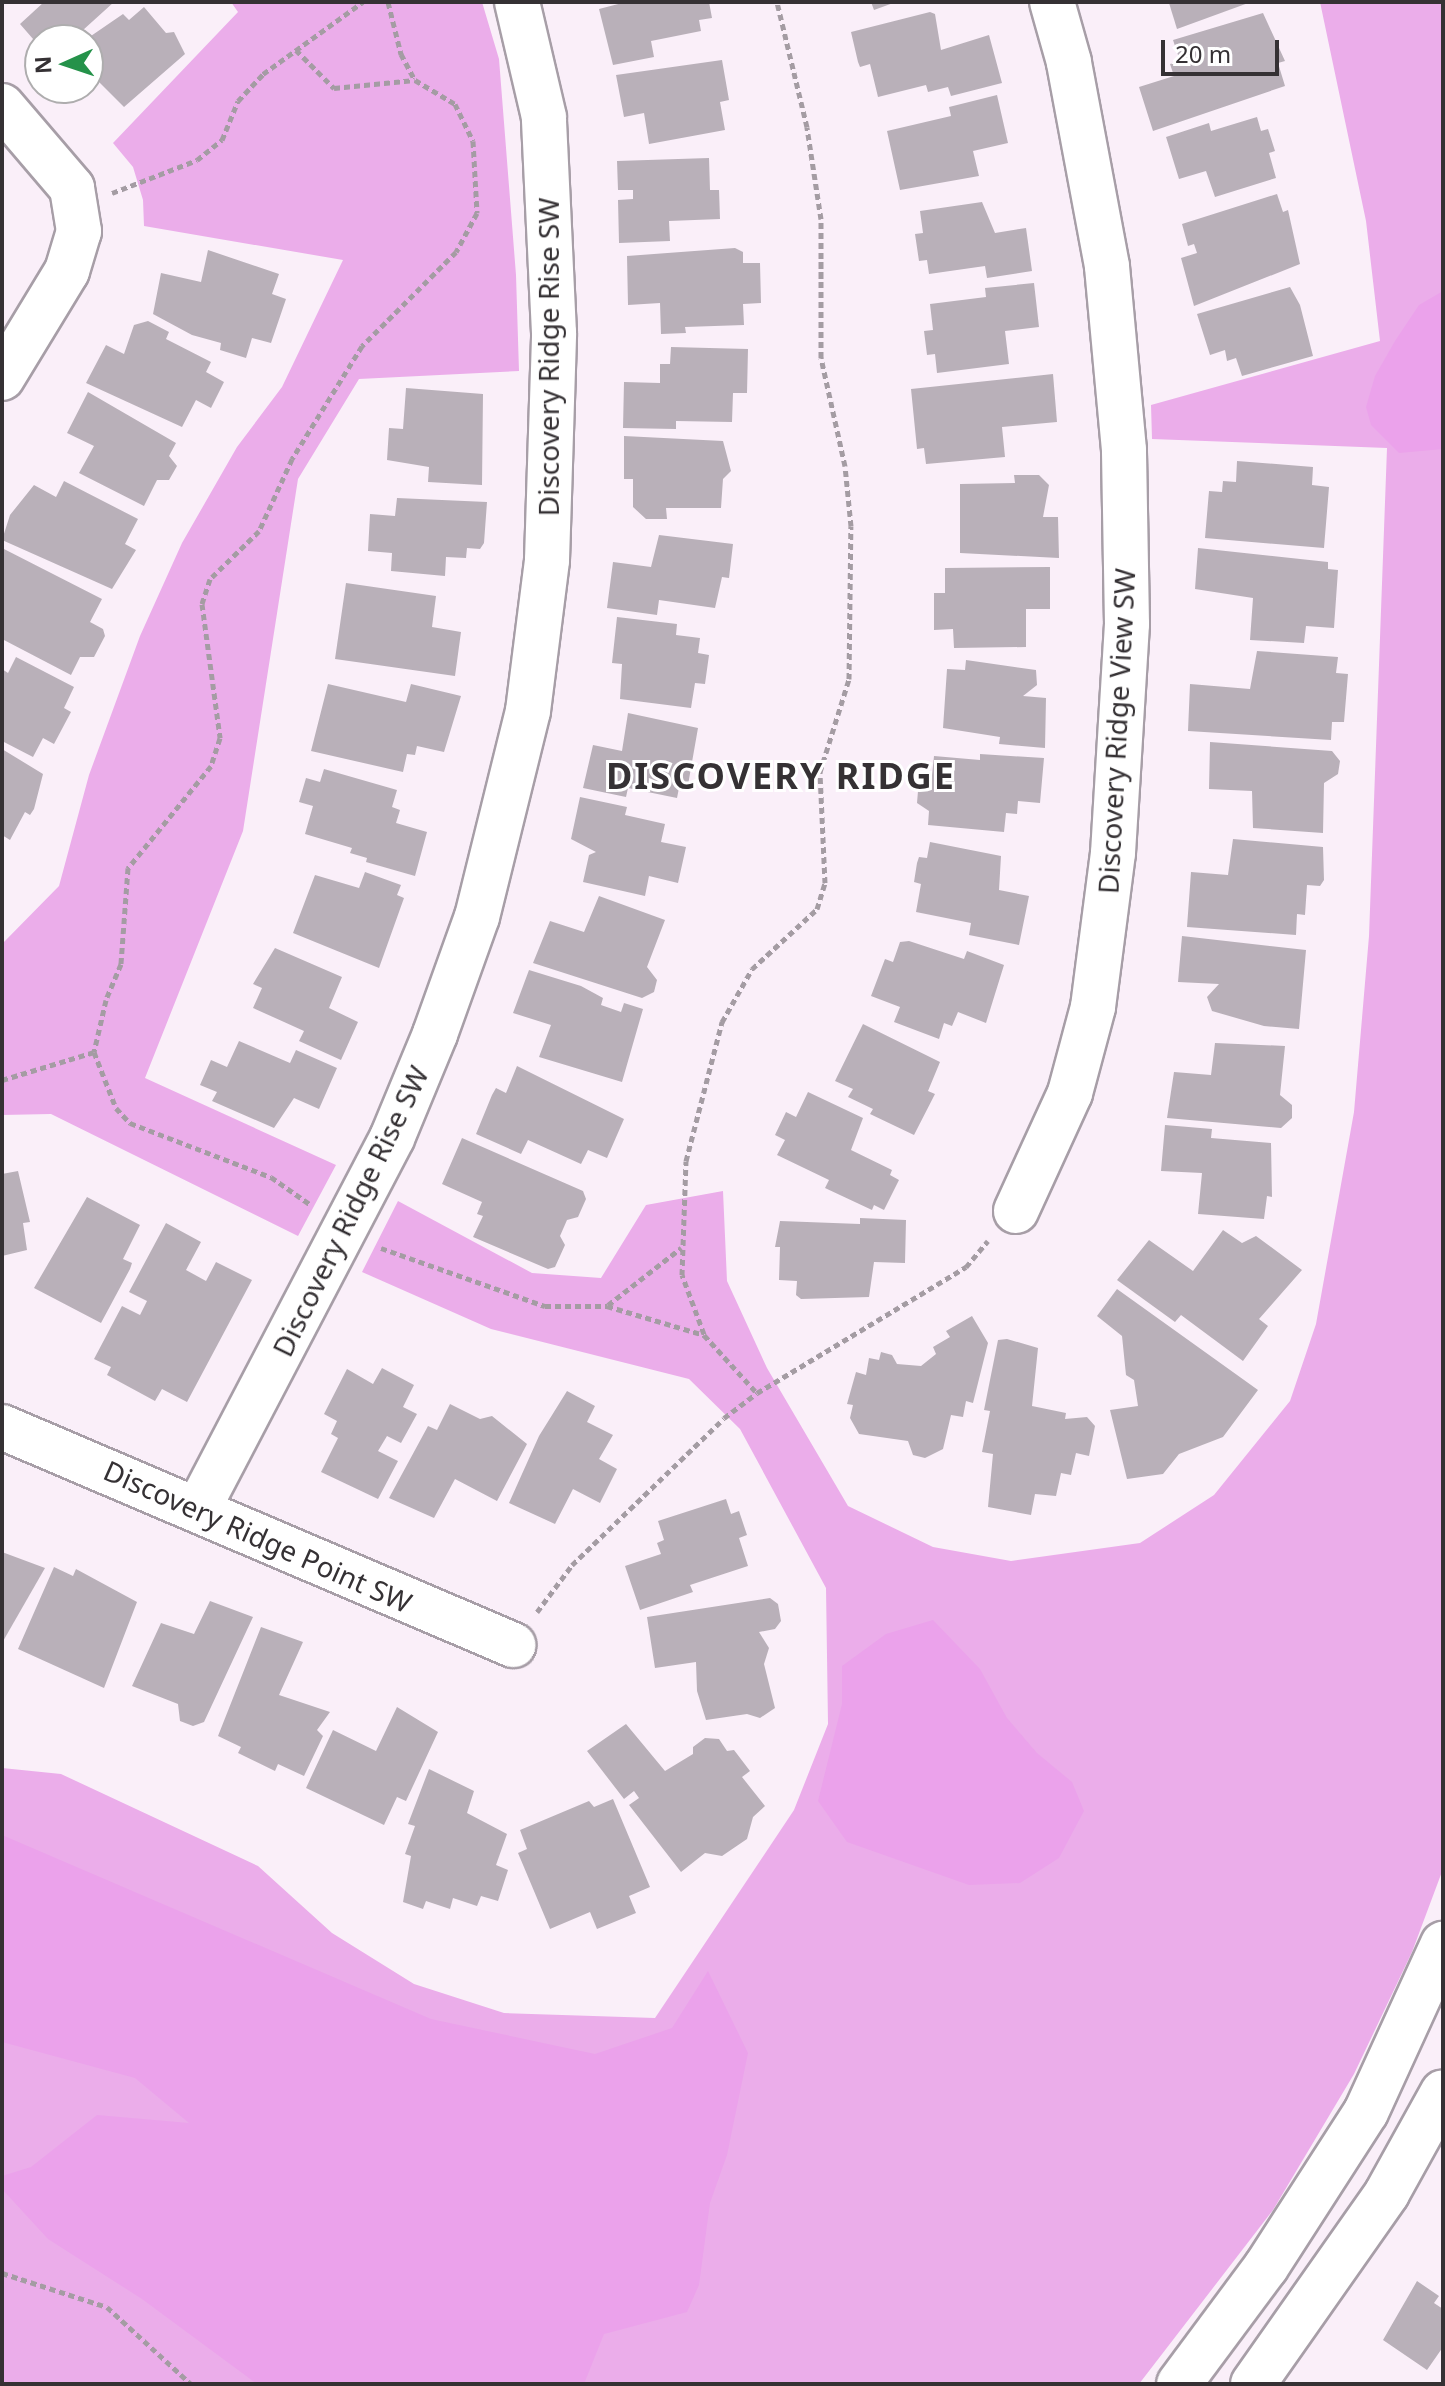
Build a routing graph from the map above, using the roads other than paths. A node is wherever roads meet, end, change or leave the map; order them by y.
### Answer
1 (517, 2) edge
2 (1052, 2) edge
3 (2, 106) edge
4 (2, 378) edge
5 (1016, 1211) road end
6 (2, 1427) edge
7 (198, 1509) junction
8 (513, 1645) road end
9 (1443, 1944) edge
10 (1443, 2092) edge
11 (1366, 2112) junction
12 (1430, 2149) edge
13 (1179, 2384) edge
14 (1253, 2384) edge

1 - 7 street, Discovery Ridge Rise SW
2 - 5 street, Discovery Ridge View SW
3 - 4 street
6 - 7 street, Discovery Ridge Point SW
7 - 8 street, Discovery Ridge Point SW
9 - 11 street
10 - 12 street
11 - 12 street
11 - 13 street
12 - 14 street

